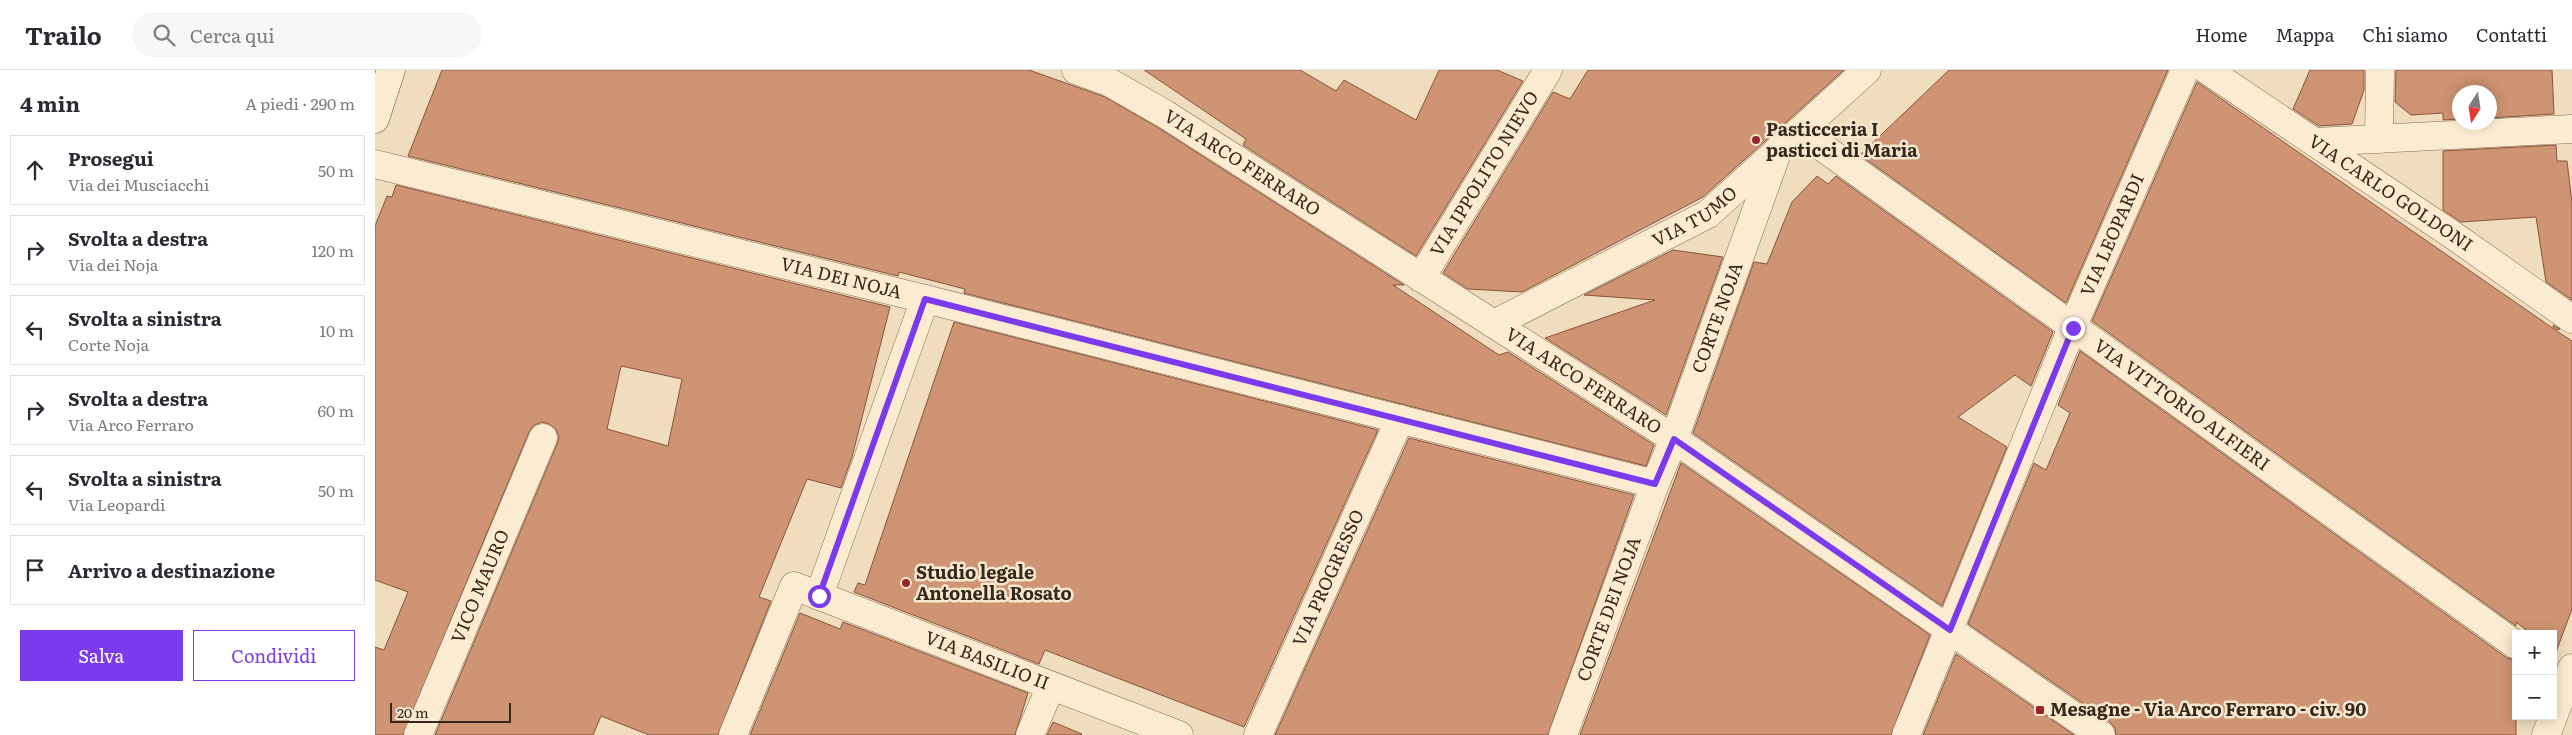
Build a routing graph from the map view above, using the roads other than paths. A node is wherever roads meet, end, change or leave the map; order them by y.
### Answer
1 (391, 70) edge
2 (1076, 70) edge
3 (1548, 70) edge
4 (1867, 70) edge
5 (2185, 70) edge
6 (2207, 70) edge
7 (2380, 70) edge
8 (1111, 76) edge
9 (375, 119) edge
10 (2572, 129) edge
11 (1800, 131) junction
12 (2379, 139) junction
13 (2315, 142) junction
14 (1778, 150) junction
15 (375, 164) edge
16 (1421, 278) junction
17 (925, 299) junction
18 (2572, 319) edge
19 (1494, 324) junction
20 (2073, 328) junction
21 (1399, 419) junction
22 (543, 438) dead end
23 (1674, 439) junction
24 (1655, 484) junction
25 (819, 596) junction
26 (1950, 630) junction
27 (2512, 642) edge
28 (2566, 677) edge
29 (1051, 686) junction
30 (418, 735) edge
31 (733, 735) edge
32 (1030, 735) edge
33 (1179, 735) edge
34 (1258, 735) edge
35 (1563, 735) edge
36 (1906, 735) edge
37 (2101, 735) edge
38 (2546, 735) edge

1 - 9 street
2 - 8 street, VIA ARCO FERRARO
3 - 16 street, VIA IPPOLITO NIEVO
4 - 11 street, VIA TUMO
5 - 20 street, VIA LEOPARDI
6 - 13 street, VIA CARLO GOLDONI
7 - 12 street
8 - 16 street, VIA ARCO FERRARO
10 - 12 street
11 - 14 street, VIA TUMO
11 - 20 street, VIA VITTORIO ALFIERI
12 - 13 street
13 - 18 street, VIA CARLO GOLDONI
14 - 19 street, VIA TUMO
14 - 23 street, CORTE NOJA
15 - 17 street, VIA DEI NOJA
16 - 19 street, VIA ARCO FERRARO
17 - 21 street, VIA DEI NOJA
17 - 25 street
19 - 23 street, VIA ARCO FERRARO
20 - 26 street, VIA LEOPARDI
20 - 27 street, VIA VITTORIO ALFIERI
21 - 24 street, VIA DEI NOJA
21 - 34 street, VIA PROGRESSO
22 - 30 street, VICO MAURO
23 - 24 street, CORTE NOJA
23 - 26 street, VIA ARCO FERRARO
24 - 35 street, CORTE DEI NOJA
25 - 29 street, VIA BASILIO II
25 - 31 street, VIA BASILIO II
26 - 36 street, VIA LEOPARDI
26 - 37 street, VIA ARCO FERRARO
28 - 38 street
29 - 32 street
29 - 33 street, VIA BASILIO II

